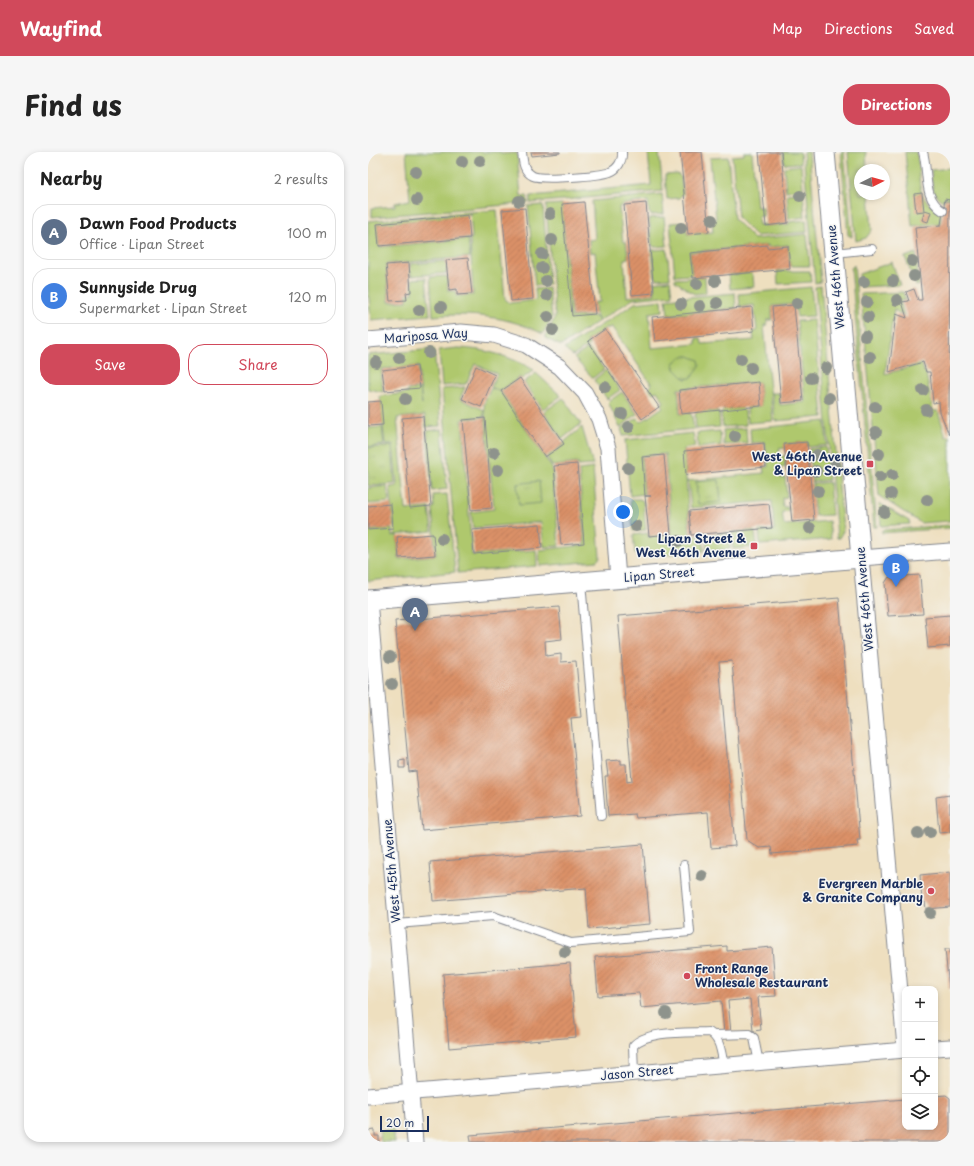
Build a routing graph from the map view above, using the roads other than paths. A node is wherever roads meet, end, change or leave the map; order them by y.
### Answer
1 (522, 152) edge
2 (622, 152) edge
3 (825, 152) edge
4 (923, 152) edge
5 (943, 211) dead end
6 (872, 249) dead end
7 (834, 253) junction
8 (368, 340) edge
9 (950, 551) edge
10 (861, 558) junction
11 (618, 579) junction
12 (581, 582) junction
13 (369, 600) edge
14 (601, 816) dead end
15 (684, 865) dead end
16 (397, 924) junction
17 (903, 1022) edge
18 (716, 1035) junction
19 (902, 1050) edge
20 (759, 1063) junction
21 (724, 1066) junction
22 (634, 1074) junction
23 (411, 1092) junction
24 (368, 1096) edge
25 (415, 1142) edge

1 - 2 lane
3 - 7 street, West 46th Avenue
4 - 5 lane
6 - 7 lane
7 - 10 street, West 46th Avenue
8 - 11 street, Mariposa Way
9 - 10 street, Lipan Street
10 - 11 street, Lipan Street
10 - 17 street, West 46th Avenue
11 - 12 street, Lipan Street
12 - 13 street, Lipan Street
12 - 14 lane
13 - 16 street, West 45th Avenue
15 - 16 lane
16 - 23 street, West 45th Avenue
18 - 20 lane
18 - 21 lane
18 - 22 lane
19 - 20 street, Jason Street
20 - 21 street, Jason Street
21 - 22 street, Jason Street
22 - 23 street, Jason Street
23 - 24 street, Jason Street
23 - 25 street, West 45th Avenue

